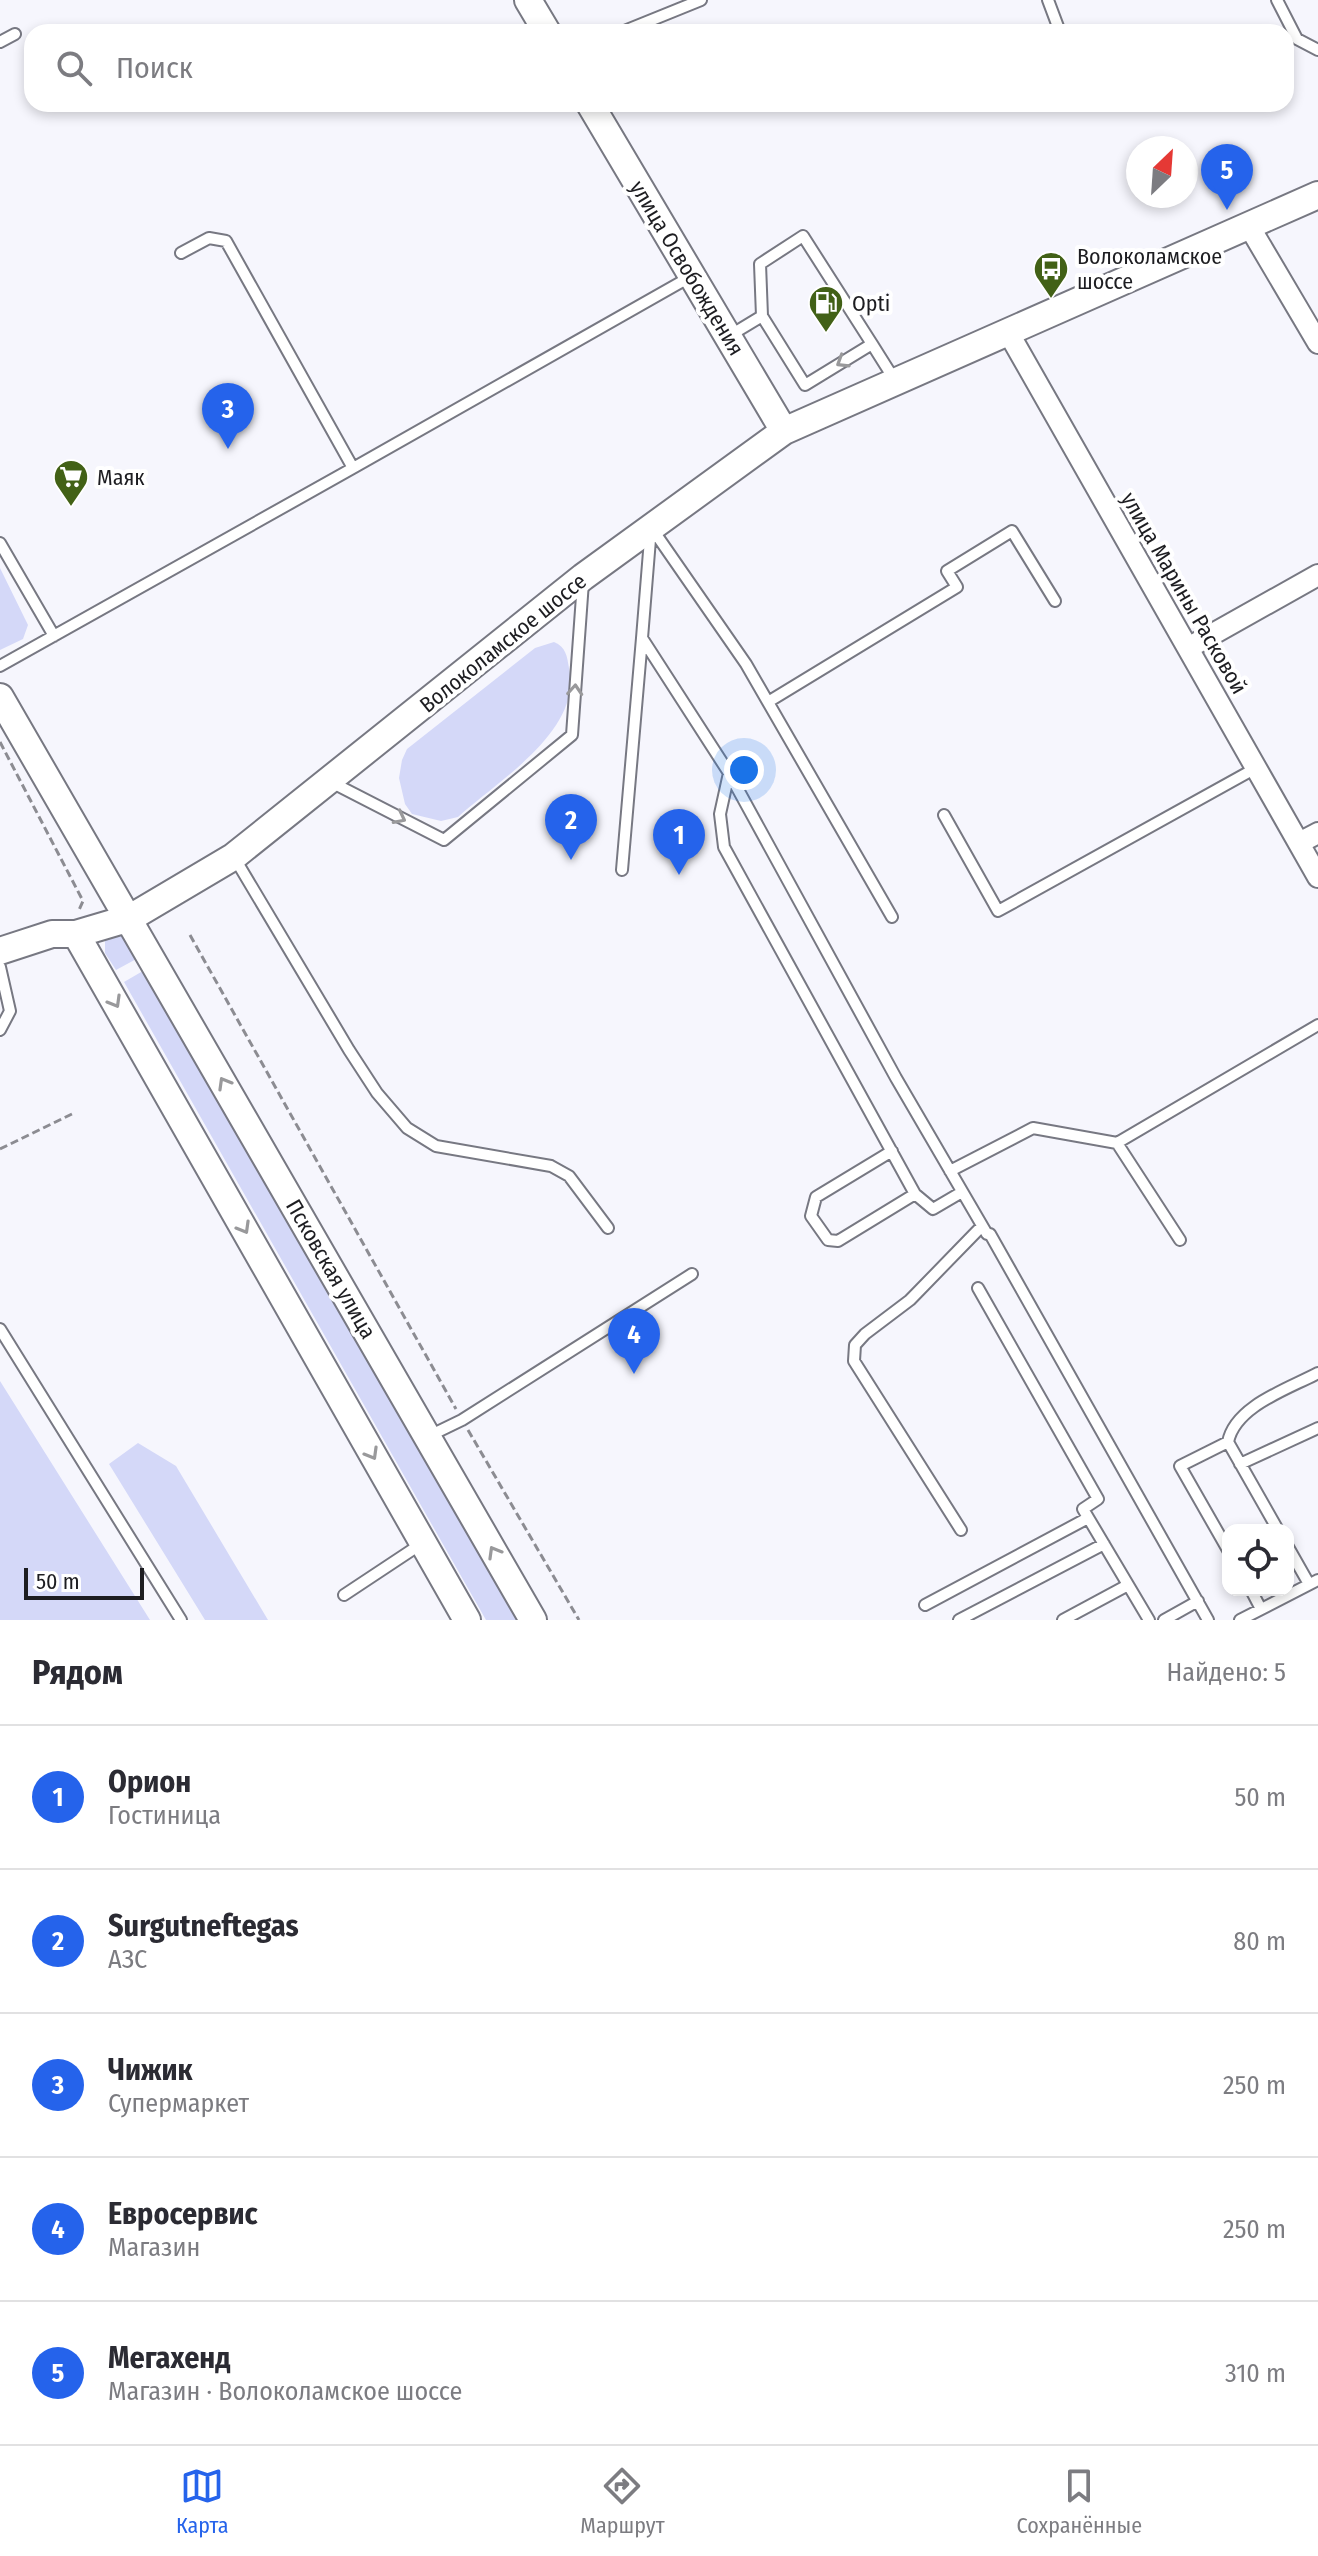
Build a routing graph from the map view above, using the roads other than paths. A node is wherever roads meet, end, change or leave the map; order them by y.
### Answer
1 (528, 0) edge
2 (701, 0) edge
3 (1048, 0) edge
4 (1277, 0) edge
5 (542, 24) edge
6 (642, 24) edge
7 (1057, 24) edge
8 (1289, 24) edge
9 (1294, 33) edge
10 (15, 34) dead end
11 (0, 42) edge
12 (1318, 50) edge
13 (595, 112) edge
14 (1318, 195) edge
15 (1249, 226) junction
16 (181, 253) dead end
17 (692, 276) junction
18 (762, 316) junction
19 (1008, 332) junction
20 (728, 337) junction
21 (1318, 343) edge
22 (872, 344) junction
23 (895, 381) junction
24 (784, 431) junction
25 (353, 468) junction
26 (651, 527) junction
27 (0, 543) edge
28 (1318, 575) edge
29 (583, 577) junction
30 (1055, 601) dead end
31 (54, 636) junction
32 (642, 638) junction
33 (1188, 648) junction
34 (0, 666) edge
35 (768, 702) junction
36 (3, 707) edge
37 (1256, 768) junction
38 (729, 773) junction
39 (331, 782) junction
40 (944, 815) dead end
41 (1318, 833) edge
42 (1299, 843) junction
43 (233, 857) junction
44 (622, 870) dead end
45 (1318, 877) edge
46 (892, 917) dead end
47 (130, 918) junction
48 (76, 927) junction
49 (0, 951) edge
50 (0, 967) edge
51 (1318, 1025) edge
52 (0, 1030) edge
53 (1117, 1143) junction
54 (892, 1151) junction
55 (950, 1171) junction
56 (962, 1192) junction
57 (915, 1194) junction
58 (982, 1226) junction
59 (608, 1228) dead end
60 (1180, 1240) dead end
61 (692, 1274) dead end
62 (978, 1288) dead end
63 (0, 1329) edge
64 (1318, 1373) edge
65 (1318, 1428) edge
66 (427, 1436) junction
67 (1228, 1442) junction
68 (1240, 1464) junction
69 (1088, 1518) junction
70 (1275, 1524) edge
71 (961, 1530) dead end
72 (1222, 1540) edge
73 (423, 1543) junction
74 (1104, 1544) junction
75 (1294, 1555) edge
76 (1314, 1582) edge
77 (1128, 1585) junction
78 (344, 1595) dead end
79 (1254, 1596) edge
80 (1198, 1601) junction
81 (925, 1605) dead end
82 (1261, 1609) junction
83 (181, 1620) edge
84 (467, 1620) edge
85 (533, 1620) edge
86 (959, 1620) edge
87 (1063, 1620) edge
88 (1149, 1620) edge
89 (1164, 1620) edge
90 (1208, 1620) edge
91 (1240, 1620) edge

1 - 5 main road
2 - 6 lane
3 - 7 lane
4 - 8 lane
9 - 12 lane
10 - 11 lane
13 - 17 main road, улица Освобождения
14 - 15 main road, Волоколамское шоссе
15 - 19 main road, Волоколамское шоссе
15 - 21 street
16 - 25 lane
17 - 20 main road, улица Освобождения
17 - 25 lane
18 - 20 lane
22 -> 18 lane
18 - 22 lane
19 - 23 main road, Волоколамское шоссе
19 - 33 street, улица Марины Расковой
20 - 24 main road, улица Освобождения
22 - 23 lane
23 - 24 main road, Волоколамское шоссе
24 - 26 main road, Волоколамское шоссе
25 - 31 lane
26 - 29 main road, Волоколамское шоссе
26 - 32 lane
26 - 35 lane
27 - 31 lane
28 - 33 street
29 - 39 main road, Волоколамское шоссе
39 -> 29 lane
30 - 35 lane
31 - 34 lane
32 - 38 lane
32 - 44 lane
33 - 37 street, улица Марины Расковой
35 - 46 lane
36 - 47 main road, Псковская улица
37 - 40 lane
37 - 42 street, улица Марины Расковой
38 - 54 lane
38 - 55 lane
39 - 43 main road, Волоколамское шоссе
41 - 42 street
42 - 45 street, улица Марины Расковой
43 - 47 main road, Волоколамское шоссе
43 - 59 lane
47 - 48 main road, Волоколамское шоссе
66 -> 47 main road, Псковская улица
48 - 49 main road, Волоколамское шоссе
48 -> 73 main road
50 - 52 lane
51 - 53 lane
53 - 55 lane
53 - 60 lane
54 - 57 lane
54 - 57 lane
55 - 56 lane
56 - 57 lane
56 - 58 lane
58 - 71 lane
58 - 80 lane
61 - 66 lane
62 - 69 lane
63 - 83 lane
64 - 67 lane
65 - 68 lane
85 -> 66 main road, Псковская улица
67 - 68 lane
67 - 72 lane
68 - 70 lane
69 - 74 lane
69 - 81 lane
73 - 78 lane
73 - 84 main road
74 - 77 lane
74 - 86 lane
75 - 76 lane
76 - 82 lane
77 - 87 lane
77 - 88 lane
79 - 82 lane
80 - 89 lane
80 - 90 lane
82 - 91 lane

